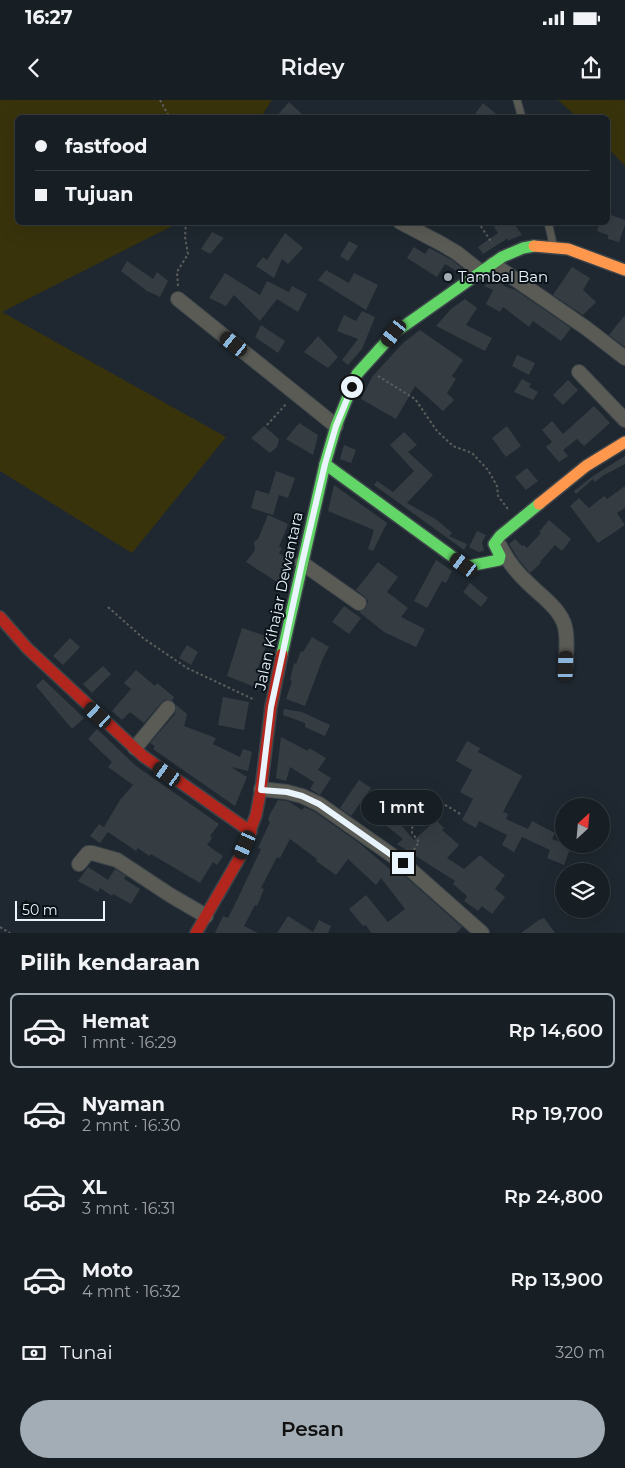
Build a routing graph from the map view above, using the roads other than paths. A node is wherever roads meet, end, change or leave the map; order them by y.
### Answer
1 (517, 100) edge
2 (521, 115) edge
3 (406, 225) edge
4 (549, 225) edge
5 (553, 246) junction
6 (498, 261) junction
7 (625, 270) edge
8 (481, 272) junction
9 (178, 298) road end
10 (625, 358) edge
11 (578, 372) dead end
12 (625, 420) edge
13 (336, 426) junction
14 (625, 442) edge
15 (325, 464) junction
16 (500, 536) junction
17 (302, 563) junction
18 (359, 603) dead end
19 (0, 617) edge
20 (566, 666) dead end
21 (168, 708) dead end
22 (135, 748) junction
23 (261, 790) junction
24 (251, 832) junction
25 (79, 864) dead end
26 (206, 916) junction
27 (196, 933) edge
28 (482, 933) edge

1 - 2 lane
3 - 8 street
4 - 5 lane
5 - 6 main road, Jalan Kihajar Dewantara
5 - 7 main road, Jalan Kihajar Dewantara
6 - 8 main road, Jalan Kihajar Dewantara
6 - 10 street
8 - 13 main road, Jalan Kihajar Dewantara
9 - 13 street
11 - 12 street
13 - 15 main road, Jalan Kihajar Dewantara
14 - 16 main road
15 - 16 main road
15 - 17 main road, Jalan Kihajar Dewantara
16 - 20 street
17 - 18 street
17 - 23 main road, Jalan Kihajar Dewantara
19 - 22 main road
21 - 22 street
22 - 24 main road
23 - 24 main road, Jalan Kihajar Dewantara
23 - 28 street
24 - 26 main road, Jalan Kihajar Dewantara
25 - 26 street
26 - 27 main road, Jalan Kihajar Dewantara

